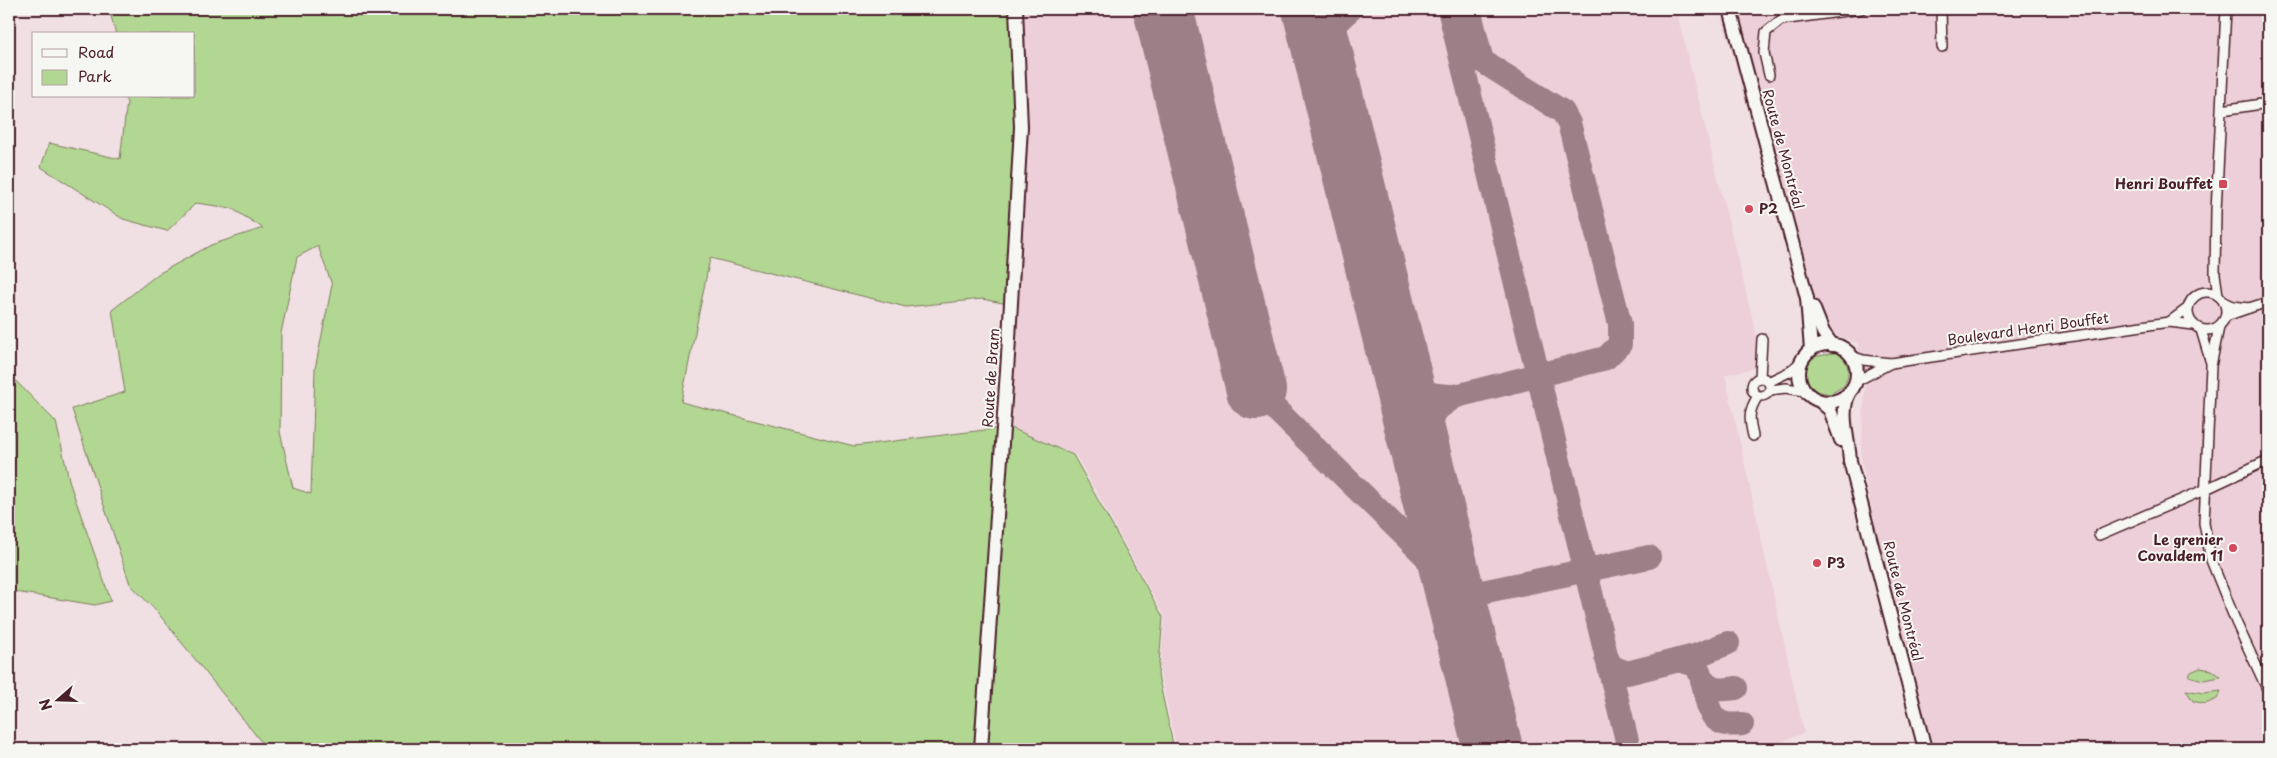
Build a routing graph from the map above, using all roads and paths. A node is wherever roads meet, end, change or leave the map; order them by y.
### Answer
1 (1016, 9) edge
2 (1730, 9) edge
3 (1861, 9) edge
4 (1941, 9) edge
5 (2226, 9) edge
6 (1942, 48) dead end
7 (1769, 75) dead end
8 (2268, 104) edge
9 (2222, 110) junction
10 (2215, 274) junction
11 (2201, 293) junction
12 (1807, 298) junction
13 (2221, 298) junction
14 (2268, 302) edge
15 (2188, 308) junction
16 (2249, 308) junction
17 (2226, 316) junction
18 (2169, 322) junction
19 (2219, 327) junction
20 (2197, 328) junction
21 (1762, 339) dead end
22 (1832, 345) junction
23 (1811, 350) junction
24 (1851, 356) junction
25 (1802, 361) junction
26 (1891, 363) junction
27 (2212, 366) junction
28 (1766, 383) junction
29 (1852, 387) junction
30 (1805, 392) junction
31 (1758, 396) junction
32 (1820, 401) junction
33 (1753, 436) dead end
34 (2268, 460) edge
35 (1850, 461) junction
36 (2204, 490) junction
37 (2099, 536) dead end
38 (2268, 691) edge
39 (982, 749) edge
40 (1925, 749) edge

1 - 39 main road, Route de Bram
2 - 12 main road, Route de Montréal
3 - 7 street
4 - 6 street
5 - 9 street
8 - 9 street
9 - 10 street
10 - 11 street
10 - 13 street
11 - 13 street
11 - 15 street
12 - 22 main road, Route de Montréal
12 - 23 main road, Route de Montréal
13 - 16 street
13 - 17 street
14 - 16 street
15 - 18 street, Boulevard Henri Bouffet
15 - 20 street
16 - 17 street
17 - 19 street
18 - 20 street, Boulevard Henri Bouffet
18 - 26 street, Boulevard Henri Bouffet
19 - 20 street
19 - 27 street
20 - 27 street
21 - 28 street
22 - 23 main road
22 - 24 main road
23 - 25 main road
24 - 26 street, Boulevard Henri Bouffet
24 - 29 main road
25 - 28 street
25 - 30 main road
26 - 29 street, Boulevard Henri Bouffet
27 - 36 street
28 - 30 street
28 - 31 street
28 - 31 street
29 - 32 main road
29 - 35 main road, Route de Montréal
30 - 32 main road
31 - 33 street
32 - 35 main road, Route de Montréal
34 - 36 street
35 - 40 main road, Route de Montréal
36 - 37 street
36 - 38 street

